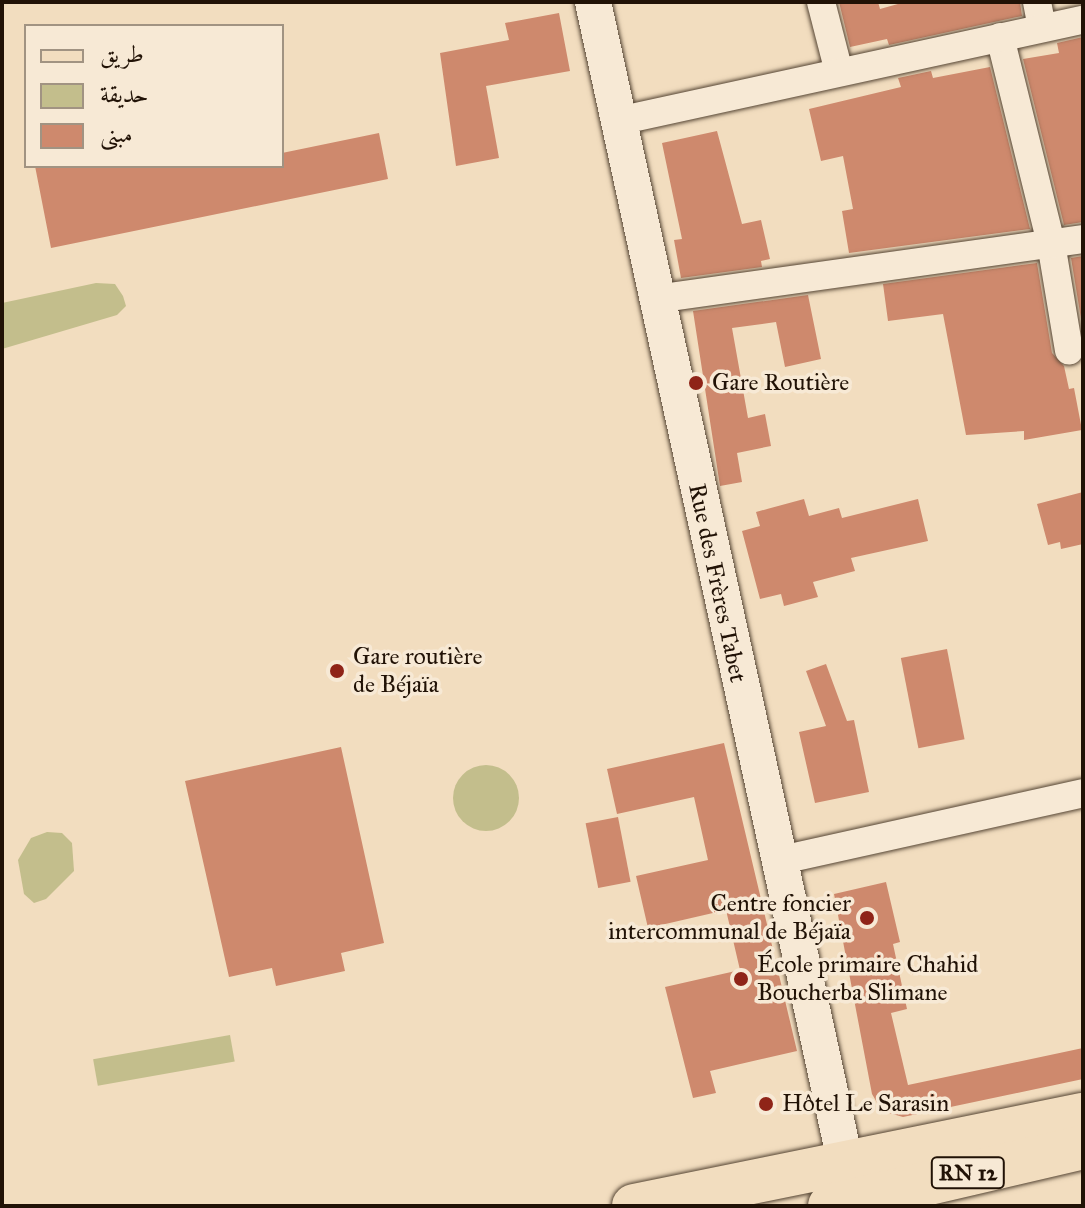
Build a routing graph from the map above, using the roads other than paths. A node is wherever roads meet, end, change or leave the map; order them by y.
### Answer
1 (593, 2) edge
2 (821, 2) edge
3 (1039, 15) edge
4 (1083, 20) edge
5 (1000, 37) junction
6 (839, 72) junction
7 (618, 121) junction
8 (1083, 239) edge
9 (1051, 243) junction
10 (656, 299) junction
11 (1069, 350) dead end
12 (1083, 793) edge
13 (777, 861) junction
14 (1083, 1115) edge
15 (1083, 1147) edge
16 (1083, 1176) edge
17 (843, 1190) edge
18 (634, 1206) edge
19 (952, 1206) edge

1 - 7 street, Rue des Frères Tabet
2 - 6 street
3 - 4 street
3 - 5 street
5 - 6 street
5 - 9 street
6 - 7 street
7 - 10 street, Rue des Frères Tabet
8 - 9 street
9 - 10 street
9 - 11 street
10 - 13 street, Rue des Frères Tabet
12 - 13 street
13 - 17 street, Rue des Frères Tabet
14 - 17 main road, RN 12
15 - 17 main road, RN 12
16 - 19 main road
17 - 18 main road, RN 12

